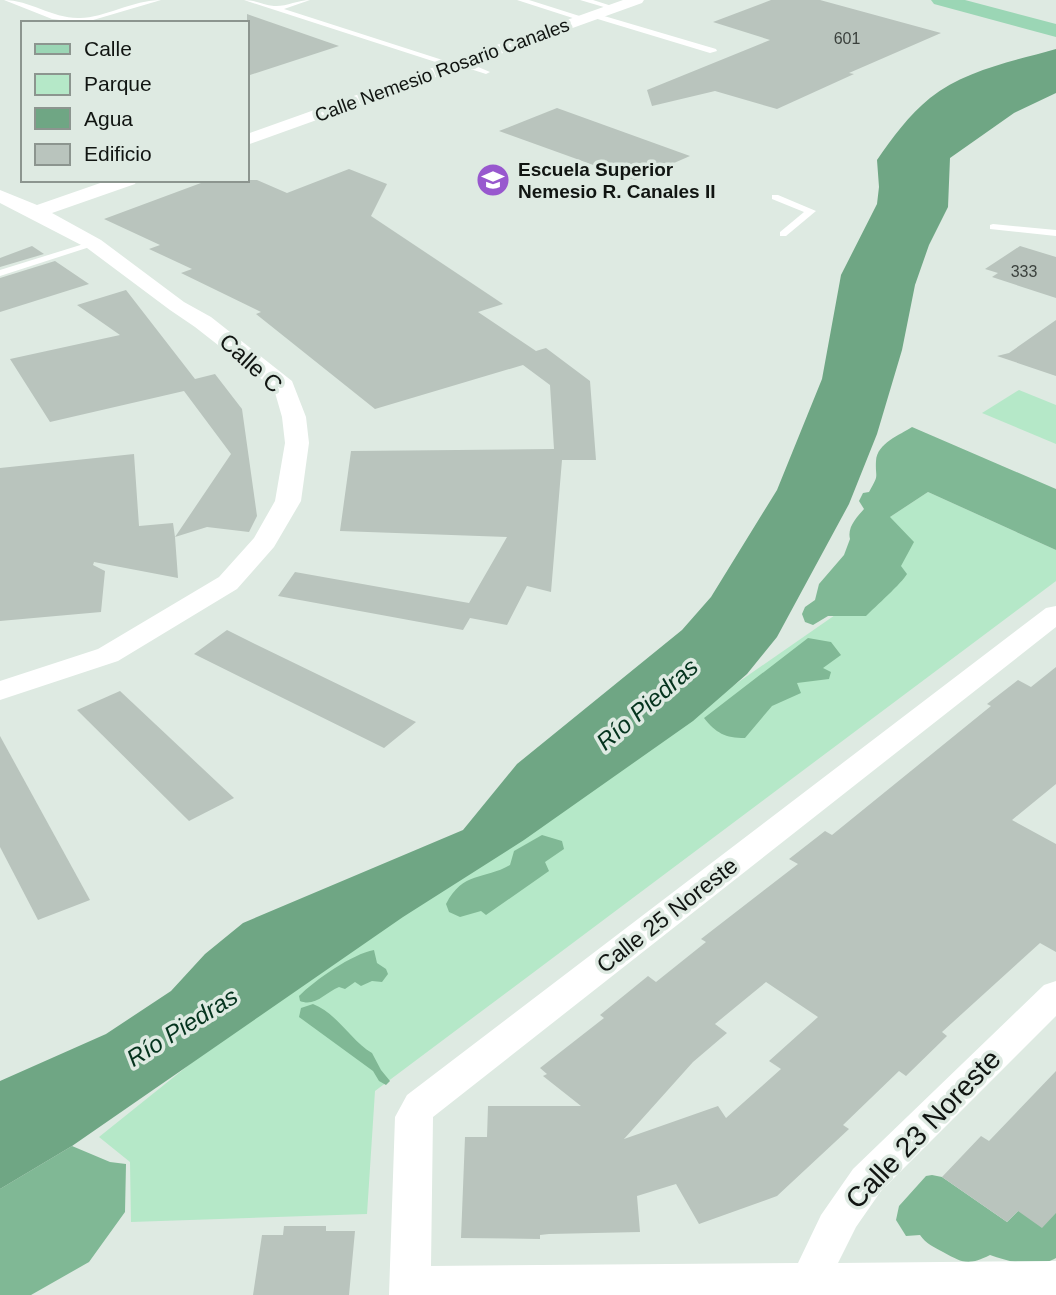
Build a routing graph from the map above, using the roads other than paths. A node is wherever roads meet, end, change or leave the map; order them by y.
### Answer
1 (8, 0) edge
2 (35, 0) edge
3 (156, 0) edge
4 (248, 0) edge
5 (306, 0) edge
6 (522, 0) edge
7 (637, 0) edge
8 (941, 0) edge
9 (1002, 0) edge
10 (20, 4) junction
11 (588, 7) edge
12 (274, 9) junction
13 (1056, 14) edge
14 (1056, 31) edge
15 (389, 32) dead end
16 (387, 42) junction
17 (713, 51) dead end
18 (457, 64) junction
19 (486, 72) dead end
20 (248, 139) edge
21 (122, 182) edge
22 (0, 196) edge
23 (775, 197) dead end
24 (36, 212) junction
25 (992, 227) dead end
26 (1056, 233) edge
27 (783, 234) dead end
28 (94, 244) junction
29 (0, 273) edge
30 (1056, 614) edge
31 (0, 691) edge
32 (1056, 993) edge
33 (1056, 1279) edge
34 (817, 1288) edge
35 (411, 1289) edge

1 - 10 lane
2 - 10 lane
3 - 10 lane
4 - 12 lane
5 - 12 lane
6 - 11 lane
7 - 11 street, Calle Nemesio Rosario Canales
8 - 14 main road
9 - 13 main road
11 - 17 lane
11 - 18 street, Calle Nemesio Rosario Canales
12 - 16 lane
15 - 16 lane
16 - 18 lane
18 - 19 lane
18 - 20 street, Calle Nemesio Rosario Canales
21 - 24 street
22 - 24 street, Calle C
23 - 27 lane
24 - 28 street, Calle C
25 - 26 lane
28 - 29 lane
28 - 31 street, Calle C
30 - 35 street, Calle 25 Noreste
32 - 34 street, Calle 23 Noreste
33 - 34 street
34 - 35 street

